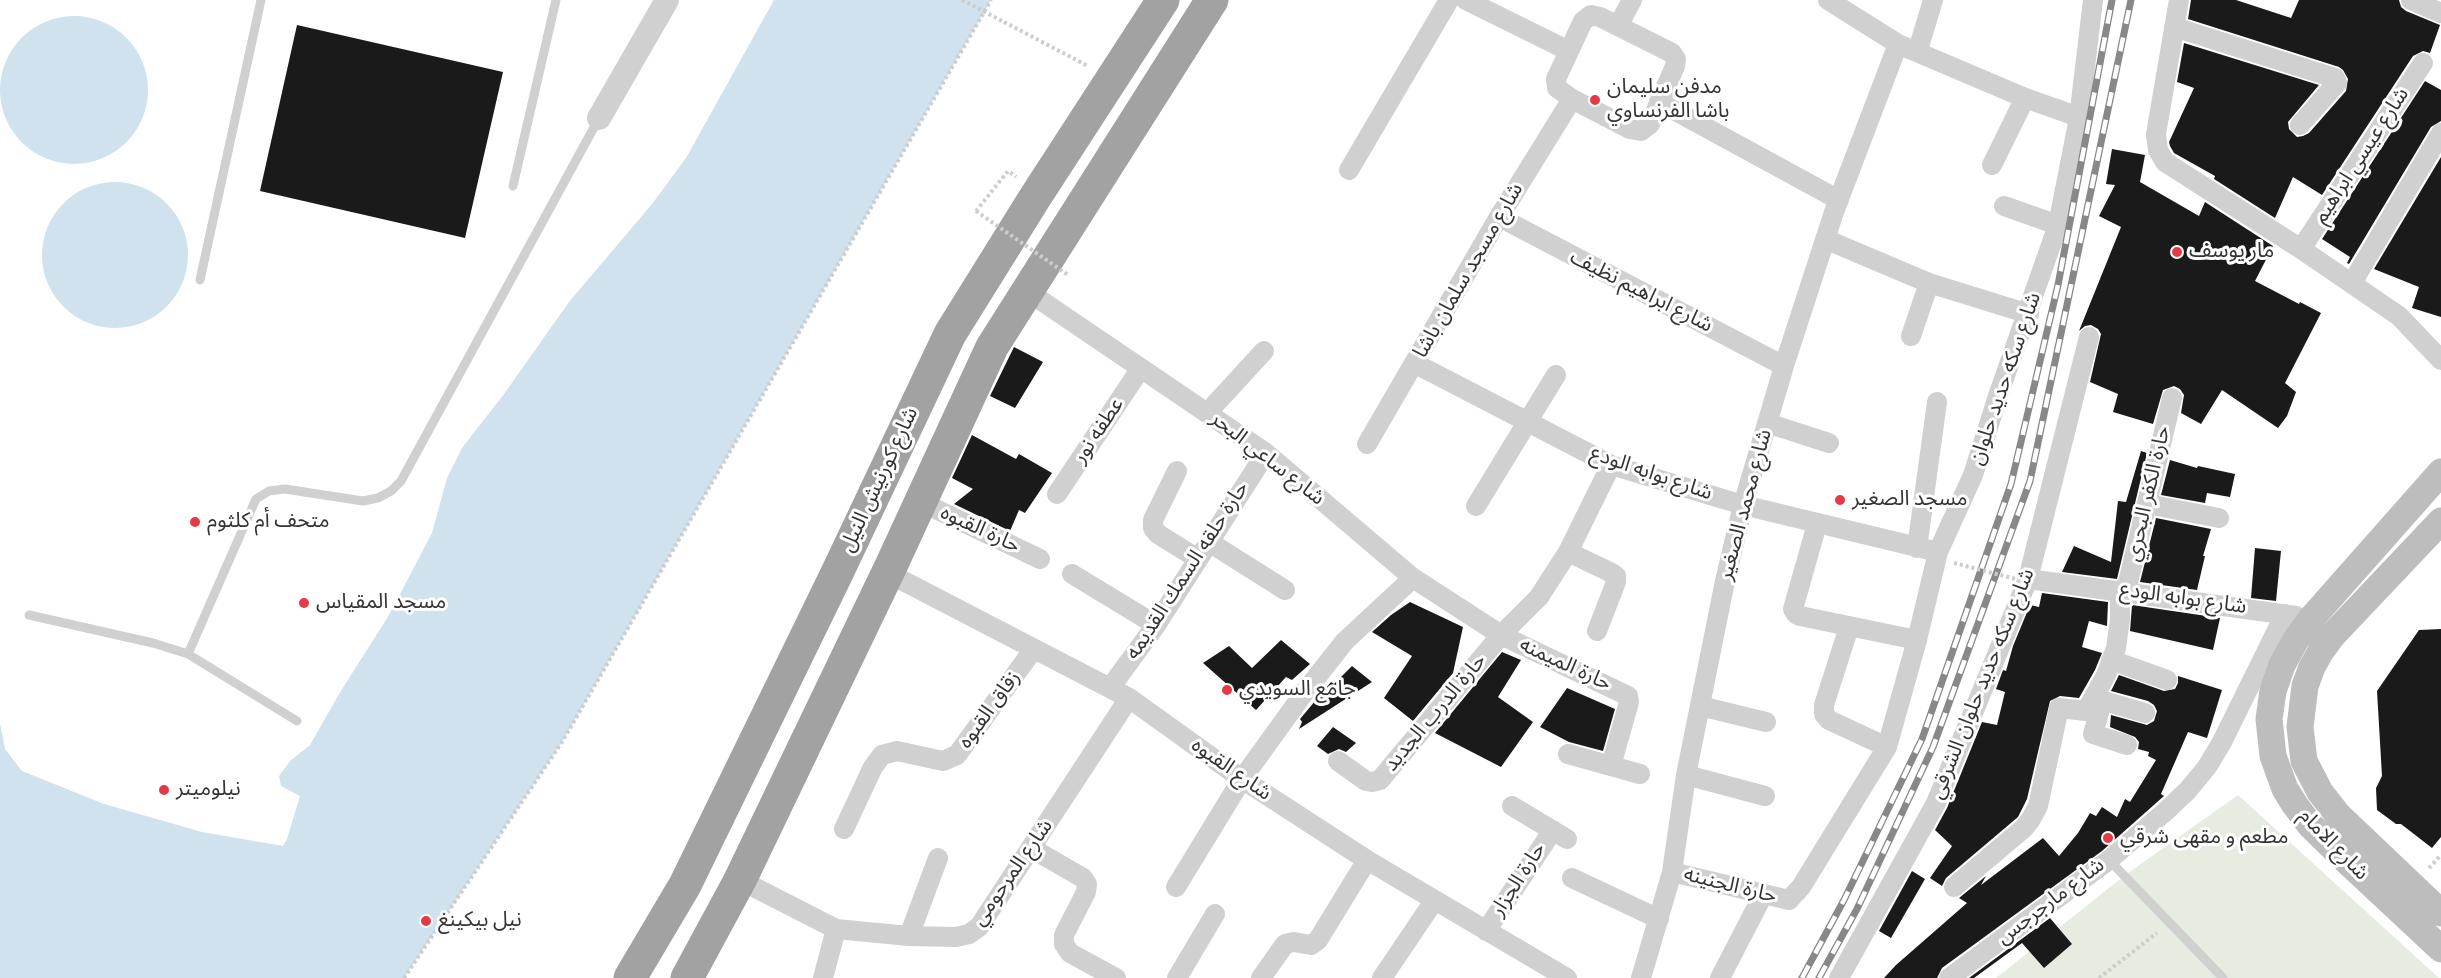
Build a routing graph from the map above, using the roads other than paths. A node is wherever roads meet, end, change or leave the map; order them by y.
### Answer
1 (261, 0) edge
2 (556, 0) edge
3 (667, 0) edge
4 (1163, 0) edge
5 (1212, 0) edge
6 (1449, 0) edge
7 (1466, 0) edge
8 (1632, 0) edge
9 (1828, 0) edge
10 (1933, 0) edge
11 (2093, 0) edge
12 (2178, 0) edge
13 (2411, 0) edge
14 (2441, 13) edge
15 (1618, 26) junction
16 (2174, 27) junction
17 (1899, 44) junction
18 (1918, 50) junction
19 (1569, 51) junction
20 (2423, 63) dead end
21 (2025, 98) junction
22 (1572, 99) junction
23 (1659, 102) junction
24 (2079, 117) junction
25 (599, 118) joint
26 (2300, 125) dead end
27 (2441, 133) edge
28 (1992, 165) dead end
29 (1348, 170) dead end
30 (513, 186) dead end
31 (1839, 200) junction
32 (2004, 206) dead end
33 (1499, 217) junction
34 (2058, 225) junction
35 (1825, 239) junction
36 (2301, 249) junction
37 (200, 280) dead end
38 (1929, 283) junction
39 (2352, 283) junction
40 (1027, 291) junction
41 (2029, 314) junction
42 (1911, 336) dead end
43 (2089, 337) dead end
44 (1264, 351) dead end
45 (2441, 360) edge
46 (1414, 363) junction
47 (1784, 366) junction
48 (1141, 368) junction
49 (1556, 375) dead end
50 (2172, 398) dead end
51 (1937, 402) dead end
52 (1207, 413) junction
53 (1527, 422) junction
54 (1767, 423) junction
55 (1829, 443) dead end
56 (1367, 444) dead end
57 (1266, 453) junction
58 (1611, 465) junction
59 (1177, 471) dead end
60 (2441, 472) edge
61 (1057, 494) dead end
62 (921, 502) junction
63 (2146, 504) junction
64 (1743, 505) junction
65 (1476, 506) dead end
66 (2218, 518) dead end
67 (2441, 521) edge
68 (1817, 524) junction
69 (1209, 542) junction
70 (1917, 548) junction
71 (1568, 552) junction
72 (1946, 558) junction
73 (1040, 559) dead end
74 (1198, 559) junction
75 (888, 573) junction
76 (1072, 574) dead end
77 (1413, 578) junction
78 (2022, 579) junction
79 (1285, 590) dead end
80 (2123, 590) junction
81 (2285, 614) junction
82 (29, 615) dead end
83 (2311, 619) junction
84 (1156, 625) junction
85 (1849, 627) junction
86 (1597, 631) dead end
87 (1501, 635) junction
88 (2332, 636) junction
89 (1917, 640) junction
90 (1033, 650) junction
91 (188, 654) junction
92 (2111, 660) junction
93 (2167, 680) dead end
94 (1110, 688) junction
95 (1129, 699) junction
96 (2091, 703) junction
97 (1700, 706) junction
98 (2145, 713) dead end
99 (297, 721) dead end
100 (1766, 722) dead end
101 (2127, 745) dead end
102 (1887, 747) junction
103 (1568, 754) dead end
104 (1338, 761) dead end
105 (1611, 766) junction
106 (1640, 774) dead end
107 (1686, 775) junction
108 (1242, 779) junction
109 (1765, 796) dead end
110 (1512, 806) dead end
111 (844, 829) dead end
112 (1031, 848) junction
113 (938, 858) dead end
114 (1367, 860) junction
115 (2109, 860) junction
116 (1672, 872) junction
117 (1572, 878) dead end
118 (740, 880) junction
119 (1954, 887) dead end
120 (1176, 888) dead end
121 (1763, 895) junction
122 (1789, 900) joint
123 (1434, 901) junction
124 (2441, 913) edge
125 (1215, 914) dead end
126 (1659, 919) junction
127 (836, 929) junction
128 (1486, 931) junction
129 (909, 936) junction
130 (2441, 949) edge
131 (630, 978) edge
132 (687, 978) edge
133 (823, 978) edge
134 (1116, 978) edge
135 (1177, 978) edge
136 (1261, 978) edge
137 (1382, 978) edge
138 (1567, 978) edge
139 (1641, 978) edge
140 (1720, 978) edge
141 (1839, 978) edge
142 (1949, 978) edge
143 (2223, 978) edge

1 - 37 lane
2 - 30 lane
3 - 25 street
4 - 131 highway, شارع كورنيش النيل
5 - 40 highway
6 - 29 street
7 - 19 street
8 - 15 street
9 - 17 street
10 - 18 street
11 - 24 street, شارع سكه حديد حلوان
12 - 16 street
13 - 14 street
15 - 19 street
15 - 23 street
16 - 26 street
16 - 36 street
17 - 18 street
17 - 31 street, شارع محمد الصغير
18 - 21 street
19 - 22 street
20 - 36 street, شارع عيسي ابراهيم
21 - 24 street
21 - 28 street
22 - 23 street
22 - 33 street, شارع مسجد سلمان باشا
23 - 31 street
24 - 34 street, شارع سكه حديد حلوان
25 - 91 lane
27 - 39 street
31 - 35 street, شارع محمد الصغير
32 - 34 street
33 - 46 street, شارع مسجد سلمان باشا
33 - 47 street, شارع ابراهيم نظيف
34 - 41 street, شارع سكه حديد حلوان
35 - 38 street
35 - 47 street, شارع محمد الصغير
36 - 39 street
38 - 41 street
38 - 42 street
39 - 45 street
40 - 48 street, شارع ساعي البحر
40 - 62 highway
41 - 72 street, شارع سكه حديد حلوان
43 - 78 street, شارع سكه حديد حلوان الشرقي
44 - 52 street
46 - 53 street, شارع بوابه الودع
46 - 56 street, شارع مسجد سلمان باشا
47 - 54 street, شارع محمد الصغير
48 - 52 street, شارع ساعي البحر
48 - 61 street, عطفه نور
49 - 53 street
50 - 63 street, حارة الكفر البحري
51 - 70 street
52 - 57 street, شارع ساعي البحر
53 - 58 street, شارع بوابه الودع
53 - 65 street
54 - 55 street
54 - 64 street, شارع محمد الصغير
57 - 69 street, حارة حلقه السمك القديمه
57 - 77 street, شارع ساعي البحر
58 - 64 street, شارع بوابه الودع
58 - 71 street, حارة الدرب الجديد
59 - 74 street
60 - 83 main road, شارع الامام
62 - 73 street, حارة القبوه
62 - 75 highway
63 - 66 street
63 - 80 street, حارة الكفر البحري
64 - 68 street, شارع بوابه الودع
64 - 97 street, شارع محمد الصغير
67 - 88 main road, شارع الامام
68 - 70 street, شارع بوابه الودع
68 - 85 street
69 - 74 street, حارة حلقه السمك القديمه
69 - 79 street
70 - 72 street, شارع بوابه الودع
71 - 86 street
71 - 87 street, حارة الدرب الجديد
72 - 89 street, شارع سكه حديد حلوان
74 - 84 street, حارة حلقه السمك القديمه
75 - 90 street, شارع القبوه
75 - 118 highway
76 - 84 street
77 - 87 street, شارع ساعي البحر
77 - 108 street
78 - 80 street, شارع بوابه الودع
78 - 141 street, شارع سكه حديد حلوان الشرقي
80 - 81 street, شارع بوابه الودع
80 - 92 street, حارة الكفر البحري
81 - 83 street, شارع بوابه الودع
81 - 115 street, شارع مارجرجس
82 - 91 lane
83 - 88 street, شارع بوابه الودع
83 - 130 main road, شارع الامام
84 - 94 street, حارة حلقه السمك القديمه
85 - 89 street
85 - 102 street
87 - 104 street, حارة الدرب الجديد
87 - 105 street, حارة الميمنه
88 - 124 main road, شارع الامام
89 - 102 street, شارع سكه حديد حلوان
90 - 94 street, شارع القبوه
90 - 111 street, زقاق القبوه
91 - 99 lane
92 - 93 street
92 - 96 street, حارة الكفر البحري
94 - 95 street, شارع القبوه
95 - 108 street, شارع القبوه
95 - 112 street, شارع المرحومي
96 - 98 street
96 - 101 street
96 - 119 street
97 - 100 street
97 - 107 street, شارع محمد الصغير
102 - 122 street, شارع سكه حديد حلوان
103 - 105 street
105 - 106 street
107 - 109 street
107 - 116 street, شارع محمد الصغير
108 - 114 street, شارع القبوه
108 - 120 street
110 - 128 street, حارة الجزار
112 - 129 street, شارع المرحومي
112 - 134 street
113 - 129 street
114 - 123 street, شارع القبوه
114 - 136 street
115 - 142 street, شارع مارجرجس
115 - 143 lane
116 - 121 street, حارة الجنينه
116 - 126 street, شارع محمد الصغير
117 - 126 street
118 - 127 street, شارع المرحومي
118 - 132 highway
121 - 122 street, حارة الجنينه
121 - 140 street
123 - 128 street, شارع القبوه
123 - 137 street
125 - 135 street
126 - 139 street, شارع محمد الصغير
127 - 129 street, شارع المرحومي
127 - 133 street
128 - 138 street, شارع القبوه

